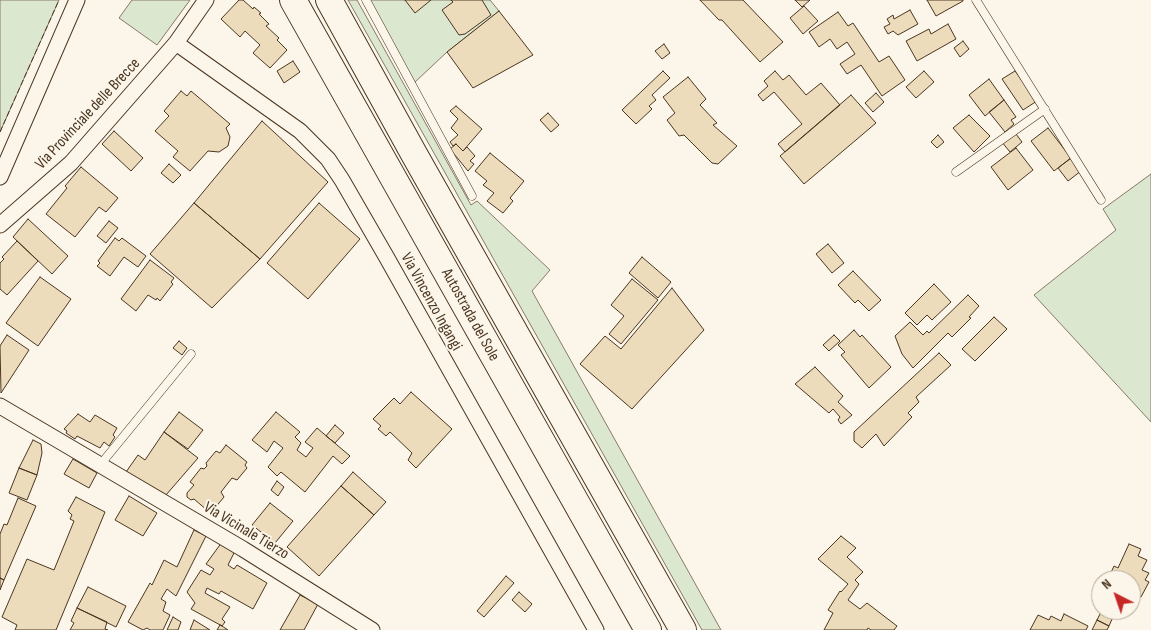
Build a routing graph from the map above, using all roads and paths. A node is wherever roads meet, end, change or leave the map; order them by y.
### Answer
1 (77, 0) edge
2 (206, 0) edge
3 (293, 0) edge
4 (329, 0) edge
5 (366, 0) edge
6 (976, 0) edge
7 (176, 43) junction
8 (1045, 109) junction
9 (956, 172) dead end
10 (0, 177) edge
11 (472, 196) dead end
12 (1101, 200) dead end
13 (0, 225) edge
14 (191, 354) dead end
15 (0, 406) edge
16 (100, 465) junction
17 (372, 630) edge
18 (596, 630) edge
19 (648, 630) edge
20 (683, 630) edge

1 - 10 street, Via Provinciale delle Brecce
2 - 7 street, Via Provinciale delle Brecce
3 - 19 highway, Autostrada del Sole
4 - 20 highway, Autostrada del Sole
5 - 11 lane
6 - 8 lane
7 - 13 street, Via Provinciale delle Brecce
7 - 18 street, Via Vincenzo Ingangi
8 - 9 lane
8 - 12 lane
14 - 16 lane
15 - 16 street, Via Vicinale Tierzo
16 - 17 street, Via Vicinale Tierzo

